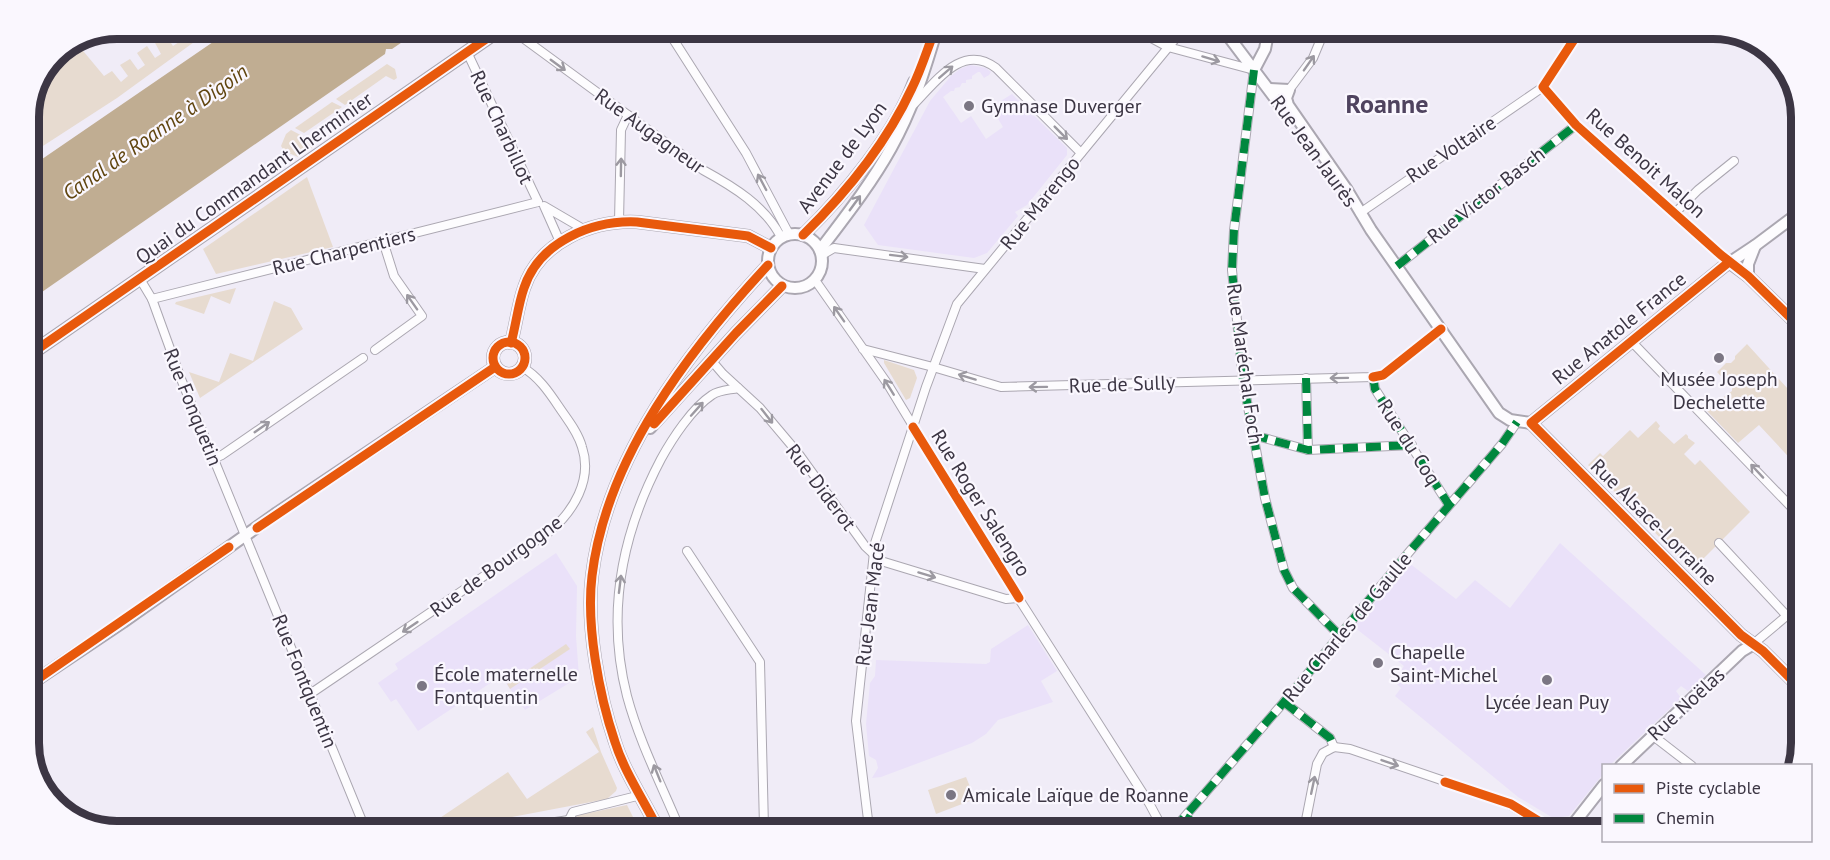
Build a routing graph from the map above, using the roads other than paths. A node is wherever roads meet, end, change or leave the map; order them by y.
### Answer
1 (486, 39) edge
2 (524, 39) edge
3 (673, 39) edge
4 (932, 39) edge
5 (933, 39) edge
6 (1153, 39) edge
7 (1175, 39) edge
8 (1231, 39) edge
9 (1267, 39) edge
10 (1321, 39) edge
11 (1574, 39) edge
12 (1168, 47) junction
13 (467, 52) junction
14 (1254, 70) junction
15 (1543, 87) junction
16 (1269, 89) junction
17 (1289, 90) junction
18 (912, 106) junction
19 (628, 115) junction
20 (1576, 124) junction
21 (1081, 153) junction
22 (1734, 161) dead end
23 (541, 204) junction
24 (1359, 213) junction
25 (1675, 213) junction
26 (1791, 219) edge
27 (619, 221) junction
28 (585, 230) junction
29 (803, 235) junction
30 (785, 236) junction
31 (383, 241) junction
32 (560, 242) junction
33 (1756, 245) junction
34 (771, 248) junction
35 (821, 253) junction
36 (1730, 262) junction
37 (768, 265) junction
38 (1397, 266) junction
39 (985, 269) junction
40 (1748, 276) junction
41 (140, 279) junction
42 (815, 280) junction
43 (782, 285) junction
44 (152, 299) junction
45 (1791, 318) edge
46 (1441, 329) junction
47 (1631, 341) junction
48 (511, 343) junction
49 (39, 348) edge
50 (863, 349) junction
51 (375, 350) dead end
52 (363, 358) dead end
53 (711, 360) junction
54 (522, 366) junction
55 (495, 367) junction
56 (933, 367) junction
57 (1373, 377) junction
58 (1306, 378) junction
59 (1244, 380) junction
60 (926, 387) joint
61 (738, 388) junction
62 (1517, 422) junction
63 (1531, 423) junction
64 (913, 427) junction
65 (1253, 435) junction
66 (638, 441) junction
67 (1412, 445) junction
68 (1308, 450) junction
69 (213, 459) junction
70 (1449, 505) junction
71 (1791, 506) edge
72 (246, 536) junction
73 (1719, 543) dead end
74 (687, 551) dead end
75 (873, 554) junction
76 (1019, 598) junction
77 (1791, 612) edge
78 (1787, 616) junction
79 (1339, 635) junction
80 (1752, 645) junction
81 (39, 678) edge
82 (1791, 679) edge
83 (310, 694) junction
84 (1284, 702) junction
85 (1652, 735) junction
86 (1334, 747) junction
87 (1622, 764) edge
88 (1691, 764) edge
89 (1602, 788) edge
90 (641, 795) junction
91 (569, 820) junction
92 (362, 821) edge
93 (562, 821) edge
94 (572, 821) edge
95 (654, 821) edge
96 (677, 821) edge
97 (764, 821) edge
98 (867, 821) edge
99 (1158, 821) edge
100 (1185, 821) edge
101 (1306, 821) edge
102 (1538, 821) edge
103 (1576, 821) edge

1 - 13 main road, Quai du Commandant Lherminier
2 -> 19 street, Rue Augagneur
30 -> 3 street
4 - 29 street, Avenue de Lyon
5 - 18 street, Avenue de Lyon
6 - 12 street
7 - 12 street, Rue Marengo
8 - 14 street, Rue Jean Jaurès
9 - 14 street
17 -> 10 street
11 - 15 street
12 -> 14 street
12 - 21 street, Rue Marengo
13 - 23 street, Rue Charbillot
13 - 41 main road, Quai du Commandant Lherminier
14 - 16 street, Rue Jean Jaurès
14 - 59 street, Rue Maréchal Foch
15 - 20 street, Rue Benoit Malon
15 - 24 street, Rue Voltaire
16 - 17 street, Rue Jean Jaurès
16 - 24 street, Rue Jean Jaurès
17 - 24 street, Rue Jean Jaurès
18 -> 21 street
35 -> 18 street, Avenue de Lyon
27 -> 19 street
19 - 30 street, Rue Augagneur
20 - 25 street, Rue Benoit Malon
20 - 38 street, Rue Victor Basch
21 - 39 street, Rue Marengo
22 - 25 street
23 - 28 street
23 - 31 street, Rue Charpentiers
23 - 32 street, Rue Charbillot
24 - 38 street, Rue Jean Jaurès
25 - 36 street, Rue Benoit Malon
26 - 33 street, Rue Anatole France
27 - 28 street
27 - 34 street
28 - 32 street
29 - 30 street
29 - 35 street
30 - 34 street
31 - 44 street, Rue Charpentiers
51 -> 31 street
32 - 48 street
33 - 36 street, Rue Anatole France
33 - 40 street
34 - 37 street
35 -> 39 street
35 - 42 street
36 - 40 street
36 - 47 street, Rue Anatole France
37 - 43 street
37 - 66 street
38 - 46 street, Rue Jean Jaurès
39 - 56 street, Rue Marengo
40 - 45 street
41 - 44 street, Rue Fonquetin
41 - 49 main road, Quai du Commandant Lherminier
42 - 43 street
50 -> 42 street, Rue Roger Salengro
43 - 53 street
44 - 69 street, Rue Fonquetin
46 - 57 street
46 - 62 street, Rue Jean Jaurès
47 - 63 street, Rue Anatole France
71 -> 47 street
48 - 54 street
48 - 55 street
50 - 56 street, Rue de Sully
64 -> 50 street, Rue Roger Salengro
69 -> 52 street
53 - 61 street, Rue Diderot
53 - 66 street
54 - 55 street
54 -> 83 street, Rue de Bourgogne
55 - 72 street
59 -> 56 street, Rue de Sully
56 - 60 street, Rue Marengo
57 -> 58 street, Rue de Sully
57 - 67 street, Rue du Coq
58 - 59 street, Rue de Sully
58 - 68 street
59 - 65 street, Rue Maréchal Foch
60 - 64 street, Rue Jean Macé
61 -> 75 street, Rue Diderot
96 -> 61 street
62 - 63 street, Rue Jean Jaurès
62 - 70 street, Rue Charles de Gaulle
63 - 80 street, Rue Alsace-Lorraine
64 - 75 street, Rue Jean Macé
64 - 76 street, Rue Roger Salengro
65 - 68 street
65 - 79 street, Rue Maréchal Foch
66 - 90 street
67 - 68 street
67 - 70 street, Rue du Coq
69 - 72 street, Rue Fonquetin
70 - 79 street, Rue Charles de Gaulle
72 - 81 street
72 - 83 street, Rue Fontquentin
73 - 78 street
74 - 97 street
75 -> 76 street, Rue Diderot
75 - 98 street, Rue Jean Macé
76 - 99 street, Rue Roger Salengro
77 - 78 street
78 - 80 street
79 - 84 street, Rue Charles de Gaulle
80 - 82 street, Rue Alsace-Lorraine
80 - 85 street, Rue Noëlas
83 - 92 street, Rue Fontquentin
84 - 86 street
84 - 100 street, Rue Charles de Gaulle
85 - 87 street, Rue Noëlas
85 - 88 street
101 -> 86 street
86 -> 102 street
89 - 103 street
90 - 91 street
90 - 95 street
91 - 93 street
91 - 94 street

